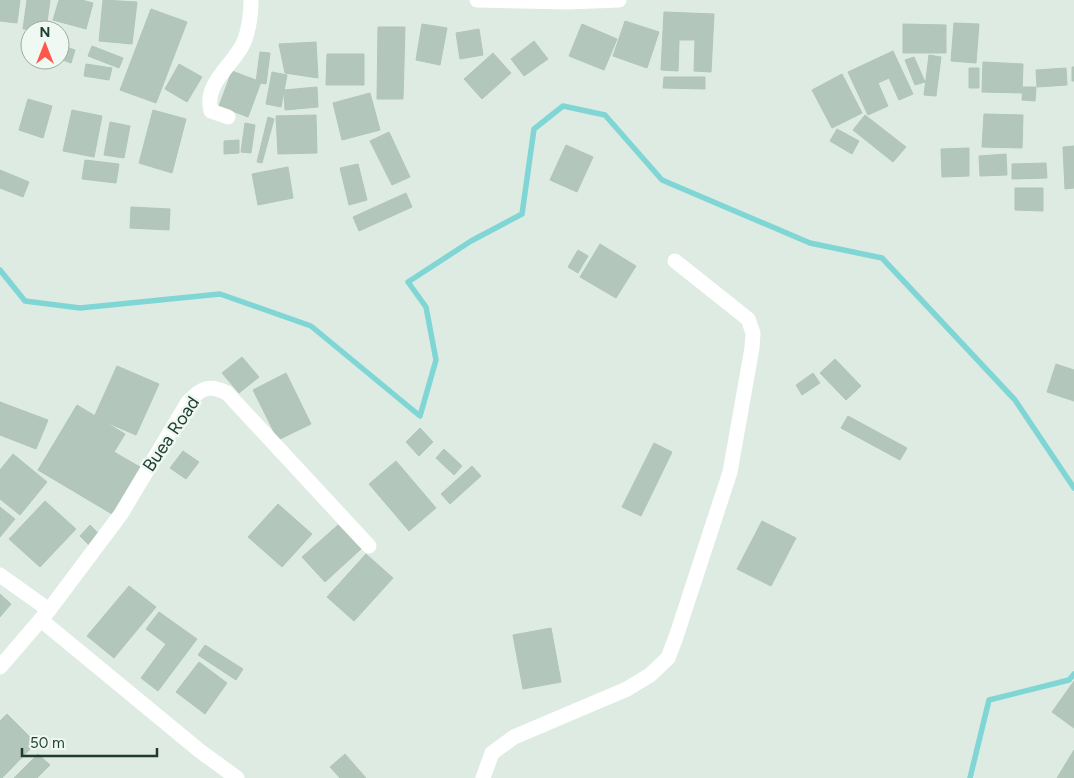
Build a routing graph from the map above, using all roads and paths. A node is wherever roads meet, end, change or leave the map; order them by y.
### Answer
1 (251, 0) edge
2 (477, 0) edge
3 (619, 0) edge
4 (228, 117) dead end
5 (676, 261) dead end
6 (369, 546) dead end
7 (0, 575) edge
8 (45, 615) junction
9 (0, 667) edge
10 (236, 778) edge
11 (484, 778) edge

1 - 4 street
2 - 3 street
5 - 11 street
6 - 8 street, Buea Road
7 - 8 street
8 - 9 street, Buea Road
8 - 10 street

